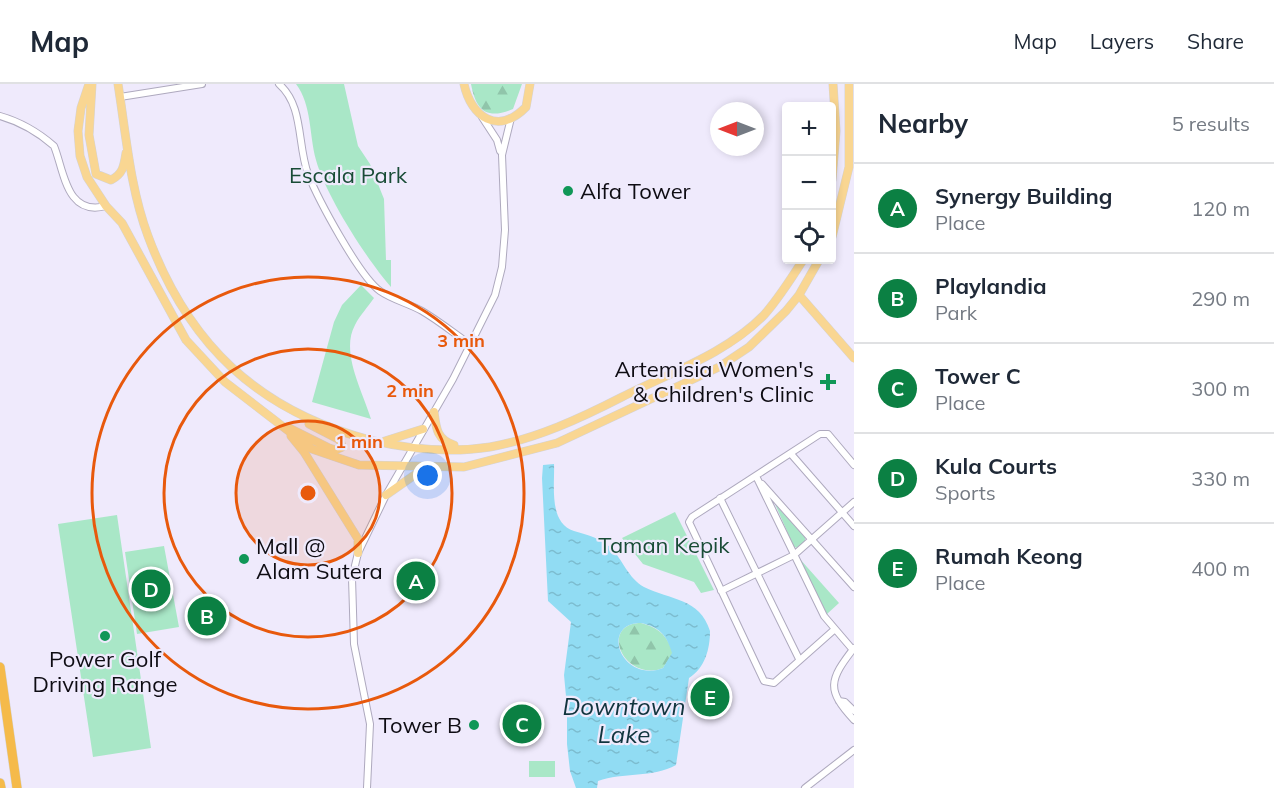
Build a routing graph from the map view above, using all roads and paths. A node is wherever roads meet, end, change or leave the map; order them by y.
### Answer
1 (91, 84) edge
2 (118, 84) edge
3 (202, 84) edge
4 (279, 84) edge
5 (464, 84) edge
6 (530, 84) edge
7 (833, 84) edge
8 (849, 84) edge
9 (120, 97) junction
10 (0, 116) edge
11 (482, 117) junction
12 (511, 118) junction
13 (128, 145) junction
14 (502, 155) junction
15 (833, 156) edge
16 (106, 206) junction
17 (836, 218) edge
18 (800, 264) edge
19 (817, 264) edge
20 (799, 295) junction
21 (471, 345) junction
22 (854, 358) edge
23 (291, 412) junction
24 (434, 412) junction
25 (282, 425) junction
26 (423, 429) junction
27 (380, 442) junction
28 (411, 448) junction
29 (465, 448) junction
30 (791, 454) junction
31 (854, 465) edge
32 (402, 466) junction
33 (426, 467) junction
34 (756, 476) junction
35 (386, 495) junction
36 (720, 498) junction
37 (854, 502) edge
38 (842, 513) junction
39 (854, 526) edge
40 (812, 541) junction
41 (358, 553) junction
42 (794, 555) junction
43 (757, 573) junction
44 (854, 587) edge
45 (721, 591) junction
46 (835, 629) junction
47 (853, 649) edge
48 (799, 659) junction
49 (0, 666) edge
50 (839, 701) junction
51 (854, 711) edge
52 (854, 720) edge
53 (854, 750) edge
54 (0, 783) edge
55 (1, 788) edge
56 (17, 788) edge
57 (367, 788) edge
58 (805, 788) edge

1 - 13 main road
1 - 16 main road
2 - 9 main road
3 - 9 street
4 - 21 street
5 - 11 main road
6 - 12 main road
7 - 15 main road
8 - 17 main road
9 - 13 main road
10 - 16 street
11 - 12 main road
11 - 14 street
12 - 14 street
13 - 23 main road
14 - 21 street
16 - 25 main road
18 - 29 main road
19 - 20 main road
20 - 22 main road
20 - 33 main road
21 - 24 street
23 - 25 main road
23 - 27 main road
24 - 26 street
24 - 29 main road
25 - 32 main road
25 - 41 main road
26 - 27 main road
26 - 28 street
27 - 28 main road
28 - 29 main road
28 - 32 street
30 - 31 street
30 - 34 street
30 - 38 street
32 - 33 main road
32 - 35 street
33 - 35 main road
34 - 36 street
34 - 40 street
34 - 42 street
35 - 41 street
36 - 43 street
36 - 45 street
37 - 38 street
38 - 39 street
38 - 40 street
40 - 42 street
40 - 44 street
41 - 57 street
42 - 43 street
42 - 46 street
43 - 45 street
43 - 48 street
45 - 48 street
46 - 47 street
46 - 48 street
47 - 50 street
49 - 56 highway
50 - 51 street
50 - 52 street
53 - 58 street
54 - 55 highway

